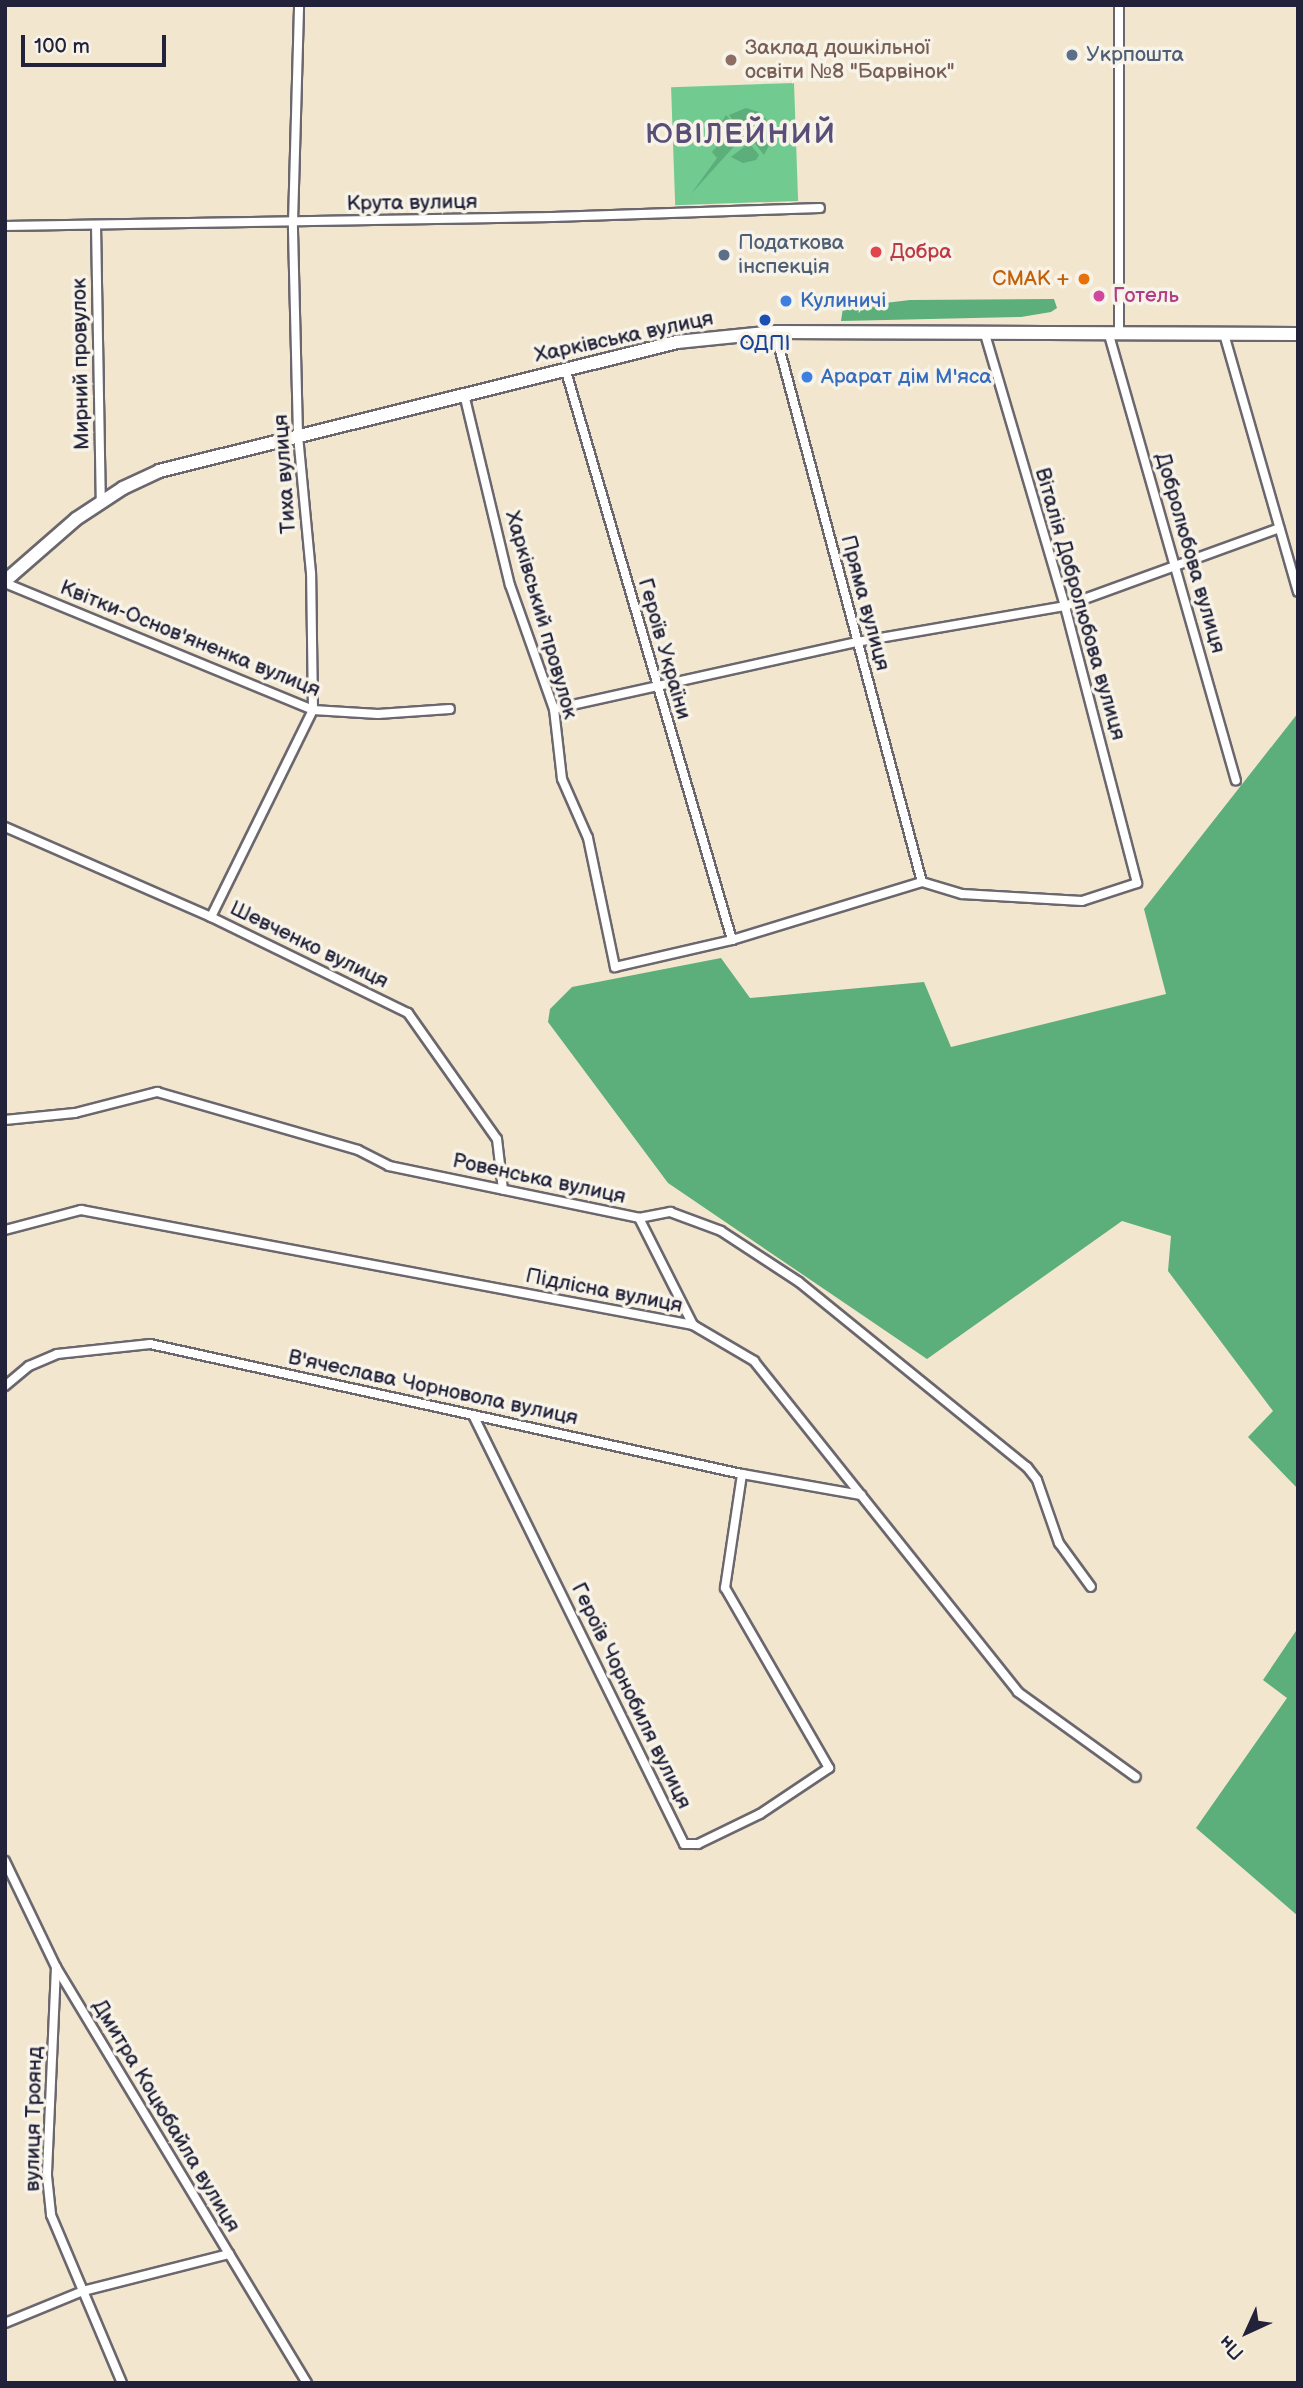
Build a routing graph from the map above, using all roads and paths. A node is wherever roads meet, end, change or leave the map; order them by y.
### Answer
1 (299, 5) edge
2 (1118, 5) edge
3 (820, 208) dead end
4 (293, 223) junction
5 (96, 225) junction
6 (5, 226) edge
7 (775, 332) junction
8 (1224, 334) junction
9 (1298, 334) edge
10 (985, 335) junction
11 (1114, 335) junction
12 (564, 367) junction
13 (464, 394) junction
14 (298, 435) junction
15 (101, 502) junction
16 (1279, 528) junction
17 (1175, 564) junction
18 (5, 582) edge
19 (1298, 592) edge
20 (1065, 606) junction
21 (857, 642) junction
22 (656, 685) junction
23 (450, 709) dead end
24 (554, 709) junction
25 (313, 710) junction
26 (1237, 780) dead end
27 (5, 827) edge
28 (922, 882) junction
29 (211, 917) junction
30 (732, 940) junction
31 (5, 1120) edge
32 (503, 1190) junction
33 (639, 1218) junction
34 (5, 1230) edge
35 (693, 1325) junction
36 (5, 1386) edge
37 (473, 1415) junction
38 (743, 1474) junction
39 (861, 1494) junction
40 (1091, 1587) dead end
41 (1136, 1777) dead end
42 (5, 1861) edge
43 (56, 1967) junction
44 (229, 2253) junction
45 (82, 2291) junction
46 (5, 2323) edge
47 (122, 2383) edge
48 (307, 2383) edge

1 - 4 street, Тиха вулиця
2 - 11 street, Добролюбова вулиця
3 - 4 street, Крута вулиця
4 - 5 street, Крута вулиця
4 - 14 street, Тиха вулиця
5 - 6 street, Крута вулиця
5 - 15 street, Мирний провулок
7 - 10 main road, Харківська вулиця
7 - 12 main road, Харківська вулиця
7 - 21 street, Пряма вулиця
8 - 9 main road, Харківська вулиця
8 - 11 main road, Харківська вулиця
8 - 16 street
10 - 11 main road, Харківська вулиця
10 - 20 street, Віталія Добролюбова вулиця
11 - 17 street, Добролюбова вулиця
12 - 13 main road, Харківська вулиця
12 - 22 street, Героїв України
13 - 14 main road, Харківська вулиця
13 - 24 street, Харківський провулок
14 - 15 main road, Харківська вулиця
14 - 25 street, Тиха вулиця
15 - 18 main road, Харківська вулиця
16 - 17 street
16 - 19 street
17 - 20 street
17 - 26 street, Добролюбова вулиця
18 - 25 street, Квітки-Основ'яненка вулиця
20 - 21 street
20 - 28 street, Віталія Добролюбова вулиця
21 - 22 street
21 - 28 street, Пряма вулиця
22 - 24 street
22 - 30 street, Героїв України
23 - 25 street, Квітки-Основ'яненка вулиця
24 - 30 street, Харківський провулок
25 - 29 street, Тиха вулиця
27 - 29 street, Шевченко вулиця
28 - 30 street
29 - 32 street, Шевченко вулиця
31 - 32 street, Ровенська вулиця
32 - 33 street, Ровенська вулиця
33 - 35 street
33 - 40 street, Ровенська вулиця
34 - 35 street, Підлісна вулиця
35 - 39 street, Підлісна вулиця
36 - 37 street, В'ячеслава Чорновола вулиця
37 - 38 street, В'ячеслава Чорновола вулиця
37 - 38 street, Героїв Чорнобиля вулиця
38 - 39 street, В'ячеслава Чорновола вулиця
39 - 41 street, Підлісна вулиця
42 - 43 street, Дмитра Коцюбайла вулиця
43 - 44 street, Дмитра Коцюбайла вулиця
43 - 45 street, вулиця Троянд
44 - 45 street
44 - 48 street, Дмитра Коцюбайла вулиця
45 - 46 street
45 - 47 street, вулиця Троянд

